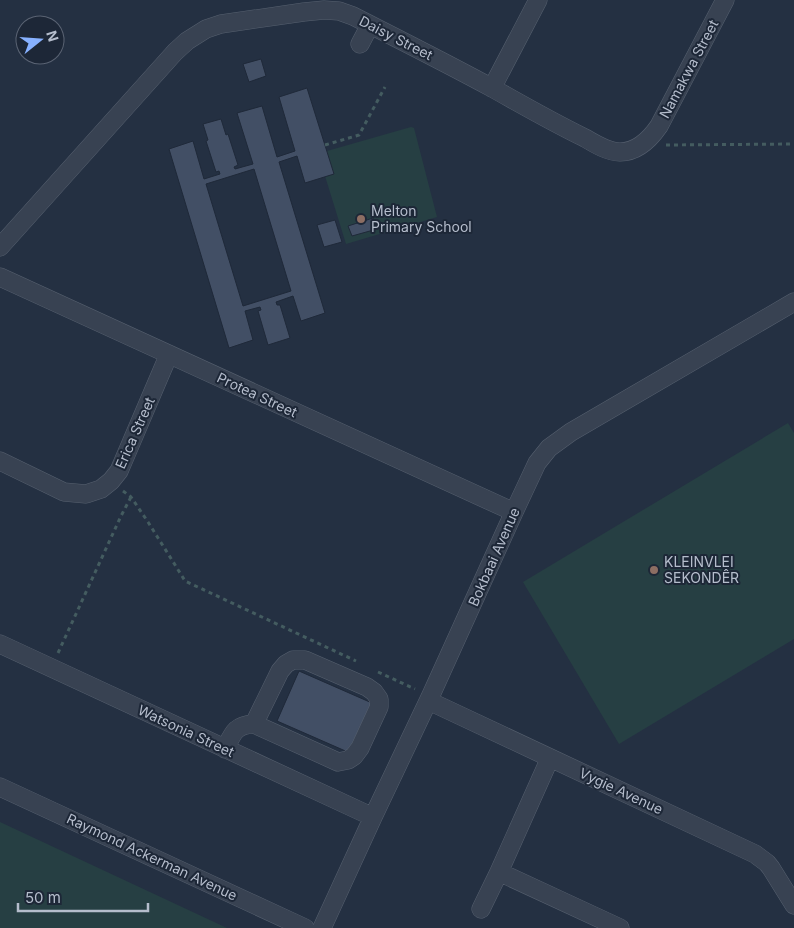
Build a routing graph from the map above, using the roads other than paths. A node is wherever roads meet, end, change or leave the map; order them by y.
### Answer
1 (538, 0) edge
2 (725, 0) edge
3 (370, 25) junction
4 (360, 44) dead end
5 (492, 88) junction
6 (647, 141) joint
7 (0, 247) edge
8 (0, 278) edge
9 (794, 302) edge
10 (169, 354) junction
11 (0, 462) edge
12 (514, 512) junction
13 (0, 644) edge
14 (430, 698) junction
15 (254, 724) junction
16 (225, 749) junction
17 (550, 758) junction
18 (0, 787) edge
19 (373, 817) junction
20 (500, 872) junction
21 (794, 905) edge
22 (480, 909) dead end
23 (305, 928) edge
24 (322, 928) edge
25 (620, 928) edge

1 - 5 street
2 - 6 street, Namakwa Street
3 - 4 street
3 - 5 street, Daisy Street
3 - 7 street, Daisy Street
5 - 6 street, Daisy Street
8 - 10 street, Protea Street
9 - 12 street, Bokbaai Avenue
10 - 11 street, Erica Street
10 - 12 street, Protea Street
12 - 14 street, Bokbaai Avenue
13 - 16 street, Watsonia Street
14 - 17 street, Vygie Avenue
14 - 19 street, Bokbaai Avenue
15 - 15 street
15 - 16 street
16 - 19 street, Watsonia Street
17 - 20 street
17 - 21 street, Vygie Avenue
18 - 23 street, Raymond Ackerman Avenue
19 - 24 street, Bokbaai Avenue
20 - 22 street
20 - 25 street

